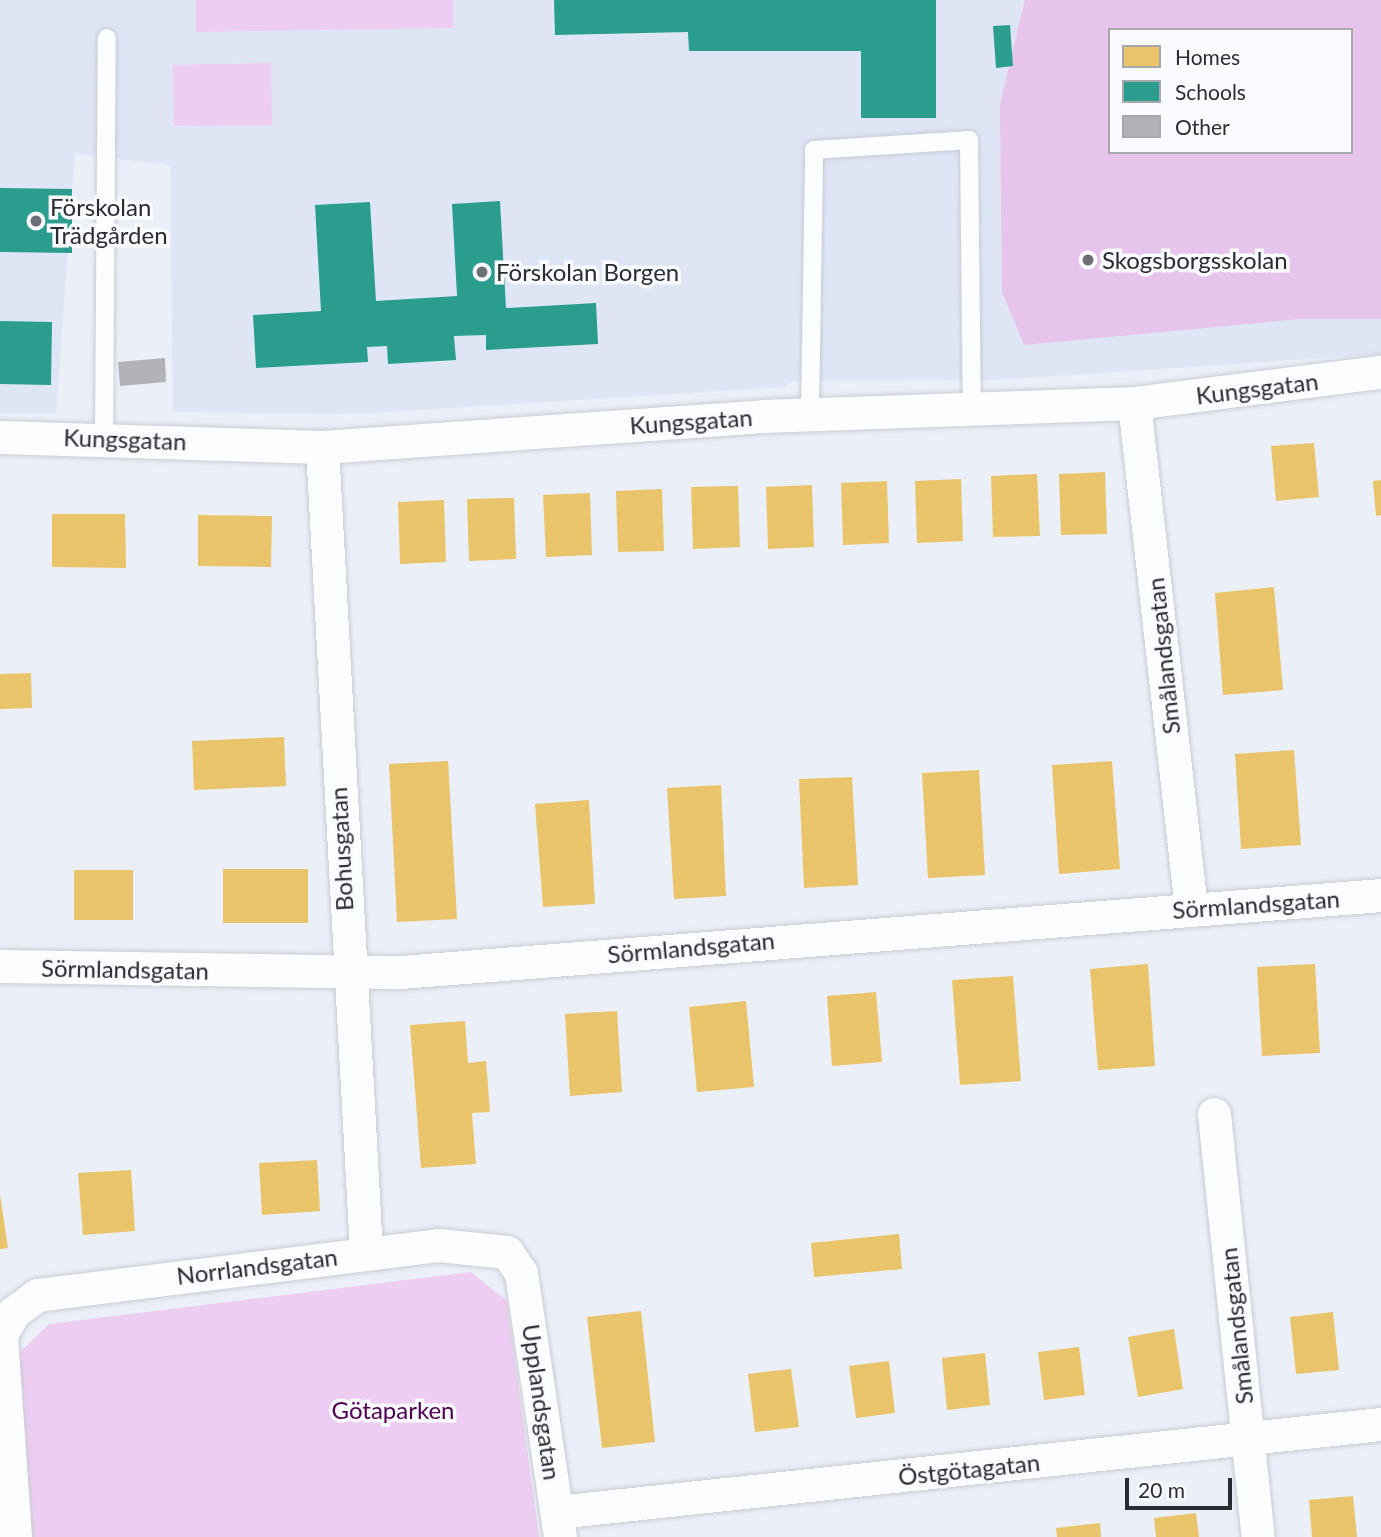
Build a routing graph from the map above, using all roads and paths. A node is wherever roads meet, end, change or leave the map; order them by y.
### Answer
1 (107, 38) dead end
2 (1381, 372) edge
3 (1134, 403) junction
4 (972, 409) junction
5 (810, 414) junction
6 (0, 437) edge
7 (104, 438) junction
8 (321, 447) junction
9 (1381, 895) edge
10 (1191, 908) junction
11 (0, 966) edge
12 (348, 969) junction
13 (1214, 1114) dead end
14 (366, 1252) junction
15 (518, 1268) joint
16 (1381, 1424) edge
17 (1248, 1438) junction
18 (559, 1525) edge
19 (15, 1537) edge
20 (1258, 1537) edge

1 - 7 lane
2 - 3 street, Kungsgatan
3 - 4 street, Kungsgatan
3 - 10 street, Smålandsgatan
4 - 5 street, Kungsgatan
4 - 5 lane
5 - 8 street, Kungsgatan
6 - 7 street, Kungsgatan
7 - 8 street, Kungsgatan
8 - 12 street, Bohusgatan
9 - 10 street, Sörmlandsgatan
10 - 12 street, Sörmlandsgatan
11 - 12 street, Sörmlandsgatan
12 - 14 street, Bohusgatan
13 - 17 street, Smålandsgatan
14 - 15 street, Norrlandsgatan
14 - 19 street, Norrlandsgatan
15 - 18 street, Upplandsgatan
16 - 17 street, Östgötagatan
17 - 18 street, Östgötagatan
17 - 20 street, Smålandsgatan

